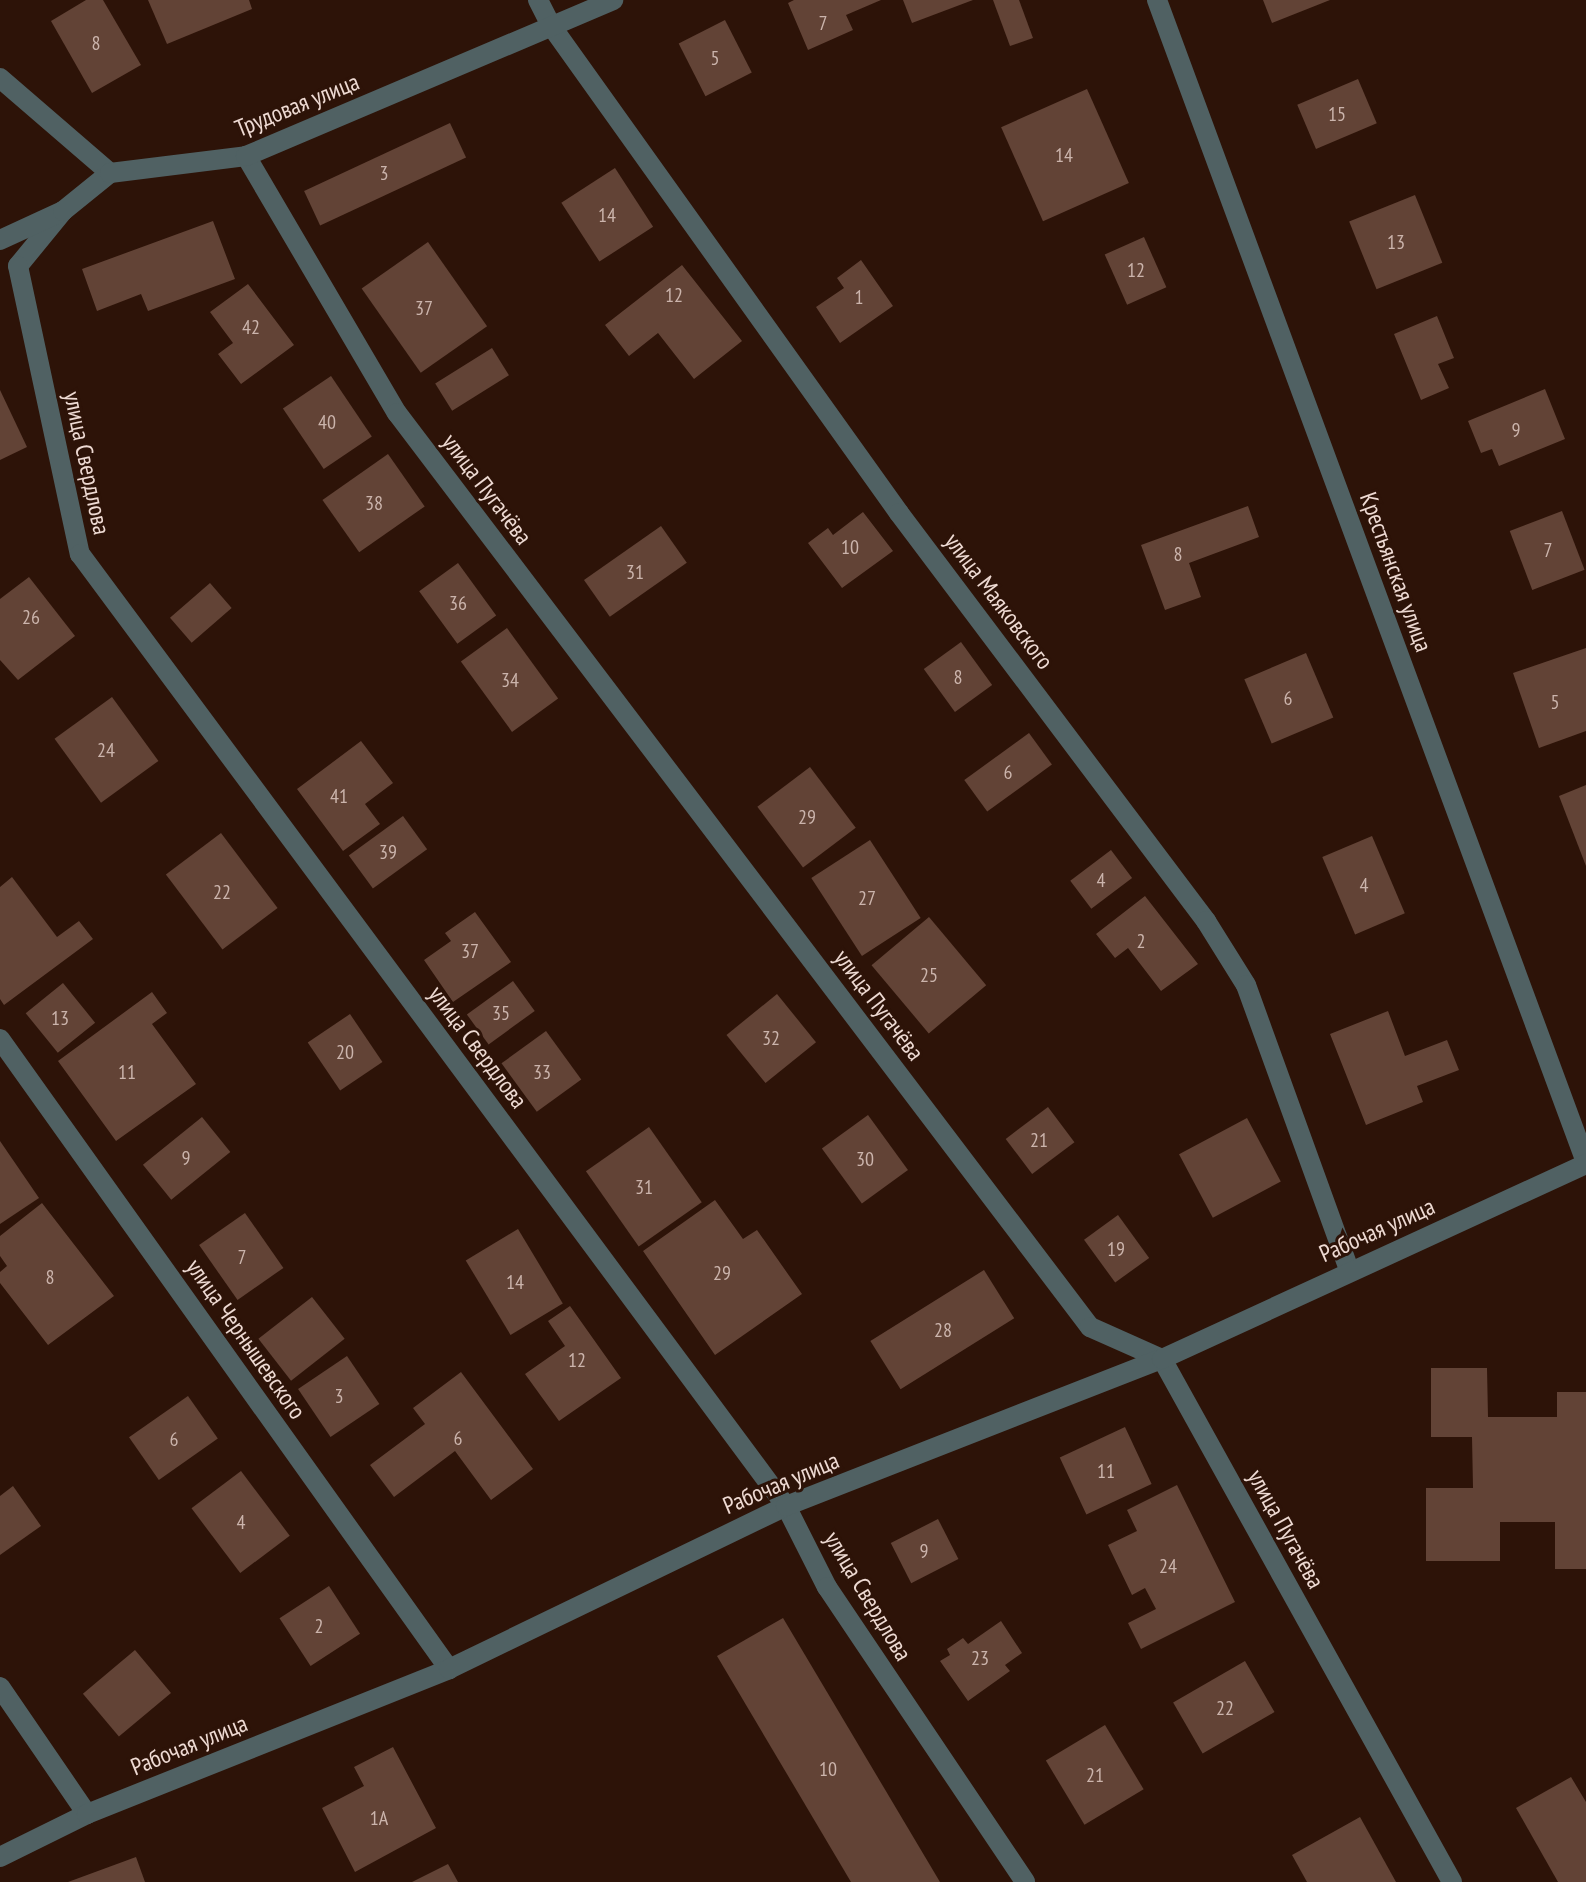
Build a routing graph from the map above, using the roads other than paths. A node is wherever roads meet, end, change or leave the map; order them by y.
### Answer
1 (538, 0) edge
2 (613, 0) edge
3 (1157, 0) edge
4 (552, 27) junction
5 (0, 78) edge
6 (246, 156) junction
7 (110, 173) junction
8 (63, 211) junction
9 (0, 240) edge
10 (0, 1039) edge
11 (1586, 1163) edge
12 (1349, 1270) junction
13 (1162, 1359) junction
14 (786, 1506) junction
15 (449, 1669) junction
16 (0, 1687) edge
17 (87, 1814) junction
18 (0, 1857) edge
19 (1025, 1882) edge
20 (1452, 1882) edge

1 - 4 street, улица Маяковского
2 - 4 street, Трудовая улица
3 - 11 street, Крестьянская улица
4 - 6 street, Трудовая улица
4 - 12 street, улица Маяковского
5 - 7 street
6 - 7 street, Трудовая улица
6 - 13 street, улица Пугачёва
7 - 8 street
8 - 9 street
8 - 14 street, улица Свердлова
10 - 15 street, улица Чернышевского
11 - 12 street, Рабочая улица
12 - 13 street, Рабочая улица
13 - 14 street, Рабочая улица
13 - 20 street, улица Пугачёва
14 - 15 street, Рабочая улица
14 - 19 street, улица Свердлова
15 - 17 street, Рабочая улица
16 - 17 street
17 - 18 street, Рабочая улица

